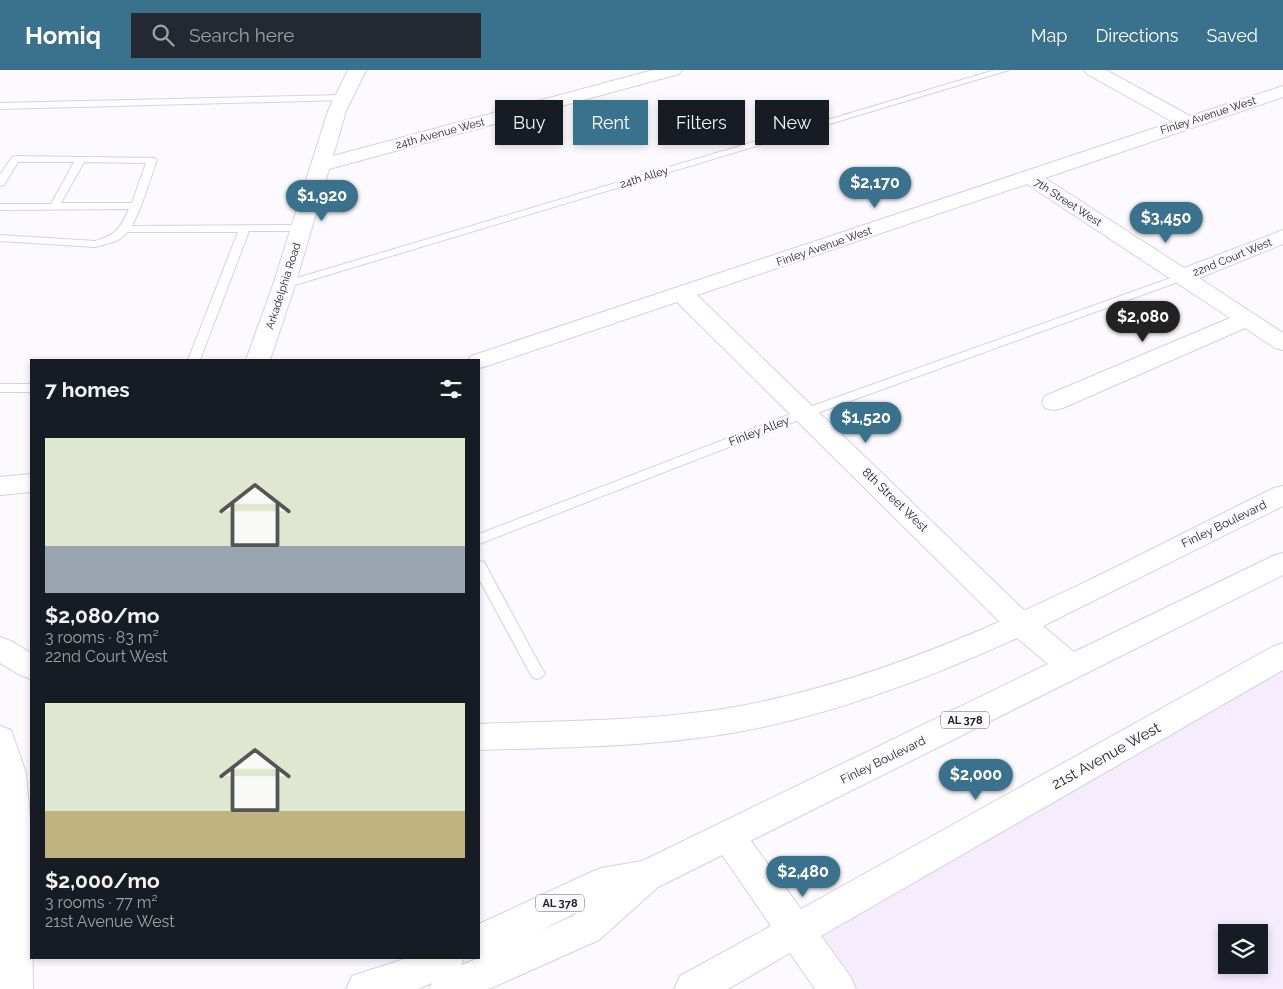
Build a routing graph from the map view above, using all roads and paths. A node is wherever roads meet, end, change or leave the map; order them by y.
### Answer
1 (357, 70) edge
2 (673, 70) edge
3 (1004, 70) edge
4 (1093, 70) edge
5 (1283, 91) edge
6 (344, 98) junction
7 (0, 106) edge
8 (1187, 122) junction
9 (81, 159) junction
10 (322, 165) junction
11 (1029, 176) junction
12 (0, 183) edge
13 (136, 206) junction
14 (0, 207) edge
15 (54, 207) junction
16 (245, 228) junction
17 (302, 228) junction
18 (125, 229) junction
19 (1283, 236) edge
20 (0, 238) edge
21 (1182, 277) junction
22 (284, 285) junction
23 (682, 294) junction
24 (1247, 320) junction
25 (1283, 343) edge
26 (194, 359) edge
27 (258, 359) edge
28 (480, 361) edge
29 (0, 388) edge
30 (30, 388) edge
31 (1054, 402) dead end
32 (805, 413) junction
33 (30, 483) edge
34 (0, 486) edge
35 (1283, 494) edge
36 (480, 539) edge
37 (1283, 564) edge
38 (480, 568) edge
39 (1020, 624) junction
40 (0, 649) edge
41 (1279, 663) edge
42 (30, 666) edge
43 (1072, 668) junction
44 (537, 673) dead end
45 (480, 737) edge
46 (0, 739) edge
47 (728, 836) junction
48 (15, 844) edge
49 (646, 876) junction
50 (795, 931) junction
51 (480, 942) edge
52 (444, 959) edge
53 (16, 986) edge
54 (364, 989) edge
55 (448, 989) edge
56 (693, 989) edge
57 (837, 989) edge

1 - 6 street, Arkadelphia Road
2 - 10 street, 24th Avenue West
3 - 22 lane, 24th Alley
4 - 8 street
5 - 8 street, Finley Avenue West
6 - 7 lane
6 - 10 street, Arkadelphia Road
8 - 11 street, Finley Avenue West
9 - 12 lane
9 - 13 lane
9 - 15 lane
10 - 17 street, Arkadelphia Road
11 - 21 street, 7th Street West
11 - 23 street, Finley Avenue West
13 - 15 lane
13 - 18 lane
14 - 15 lane
16 - 17 lane
16 - 18 lane
16 - 26 lane
17 - 22 street, Arkadelphia Road
18 - 20 lane
19 - 21 street, 22nd Court West
21 - 24 street, 7th Street West
21 - 32 lane, Finley Alley
22 - 27 street, Arkadelphia Road
23 - 28 street, Finley Avenue West
23 - 32 street, 8th Street West
24 - 25 street, 7th Street West
24 - 31 street
29 - 30 lane
32 - 36 lane, Finley Alley
32 - 39 street, 8th Street West
33 - 34 street
35 - 39 street, Finley Boulevard
37 - 43 street, Finley Boulevard / AL 378
38 - 44 lane
39 - 43 street, 8th Street West
39 - 45 street, Finley Boulevard
40 - 42 street
41 - 50 street, 21st Avenue West
43 - 47 street, Finley Boulevard / AL 378
46 - 48 street
47 - 49 street, Finley Boulevard / AL 378
47 - 50 street
48 - 53 street
49 - 51 street, Finley Boulevard / AL 378
49 - 55 street
50 - 56 street, 21st Avenue West
50 - 57 street
52 - 54 street

